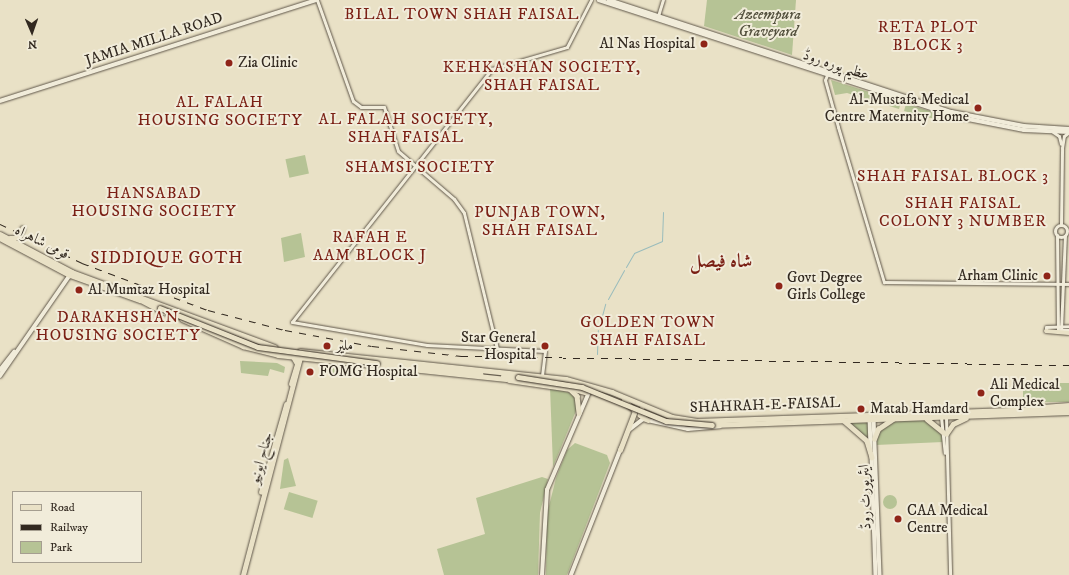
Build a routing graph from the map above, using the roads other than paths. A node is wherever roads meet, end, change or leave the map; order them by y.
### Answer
1 (317, 0) edge
2 (591, 0) edge
3 (599, 0) edge
4 (609, 0) edge
5 (663, 0) edge
6 (658, 16) junction
7 (827, 75) junction
8 (0, 101) edge
9 (926, 106) junction
10 (1069, 128) edge
11 (1053, 132) junction
12 (1069, 132) edge
13 (1062, 148) junction
14 (416, 167) junction
15 (1061, 224) junction
16 (1057, 235) junction
17 (2, 236) edge
18 (1065, 236) junction
19 (27, 248) junction
20 (69, 275) junction
21 (1060, 284) junction
22 (1069, 284) edge
23 (140, 300) junction
24 (1069, 326) edge
25 (1060, 328) junction
26 (1045, 331) joint
27 (1069, 331) edge
28 (248, 340) junction
29 (244, 346) junction
30 (497, 348) junction
31 (294, 350) junction
32 (316, 352) junction
33 (293, 357) junction
34 (301, 358) junction
35 (315, 359) junction
36 (377, 361) junction
37 (0, 370) edge
38 (0, 376) edge
39 (500, 376) junction
40 (542, 376) junction
41 (506, 379) junction
42 (566, 379) junction
43 (560, 387) junction
44 (599, 388) junction
45 (624, 401) junction
46 (1069, 405) edge
47 (1069, 408) edge
48 (643, 409) junction
49 (1025, 410) junction
50 (285, 411) junction
51 (1069, 412) edge
52 (578, 413) junction
53 (945, 416) junction
54 (970, 416) junction
55 (672, 417) junction
56 (903, 417) junction
57 (872, 418) junction
58 (924, 418) junction
59 (841, 419) junction
60 (648, 420) junction
61 (727, 425) junction
62 (945, 433) junction
63 (874, 439) junction
64 (620, 450) junction
65 (872, 457) junction
66 (242, 575) edge
67 (542, 575) edge
68 (571, 575) edge
69 (876, 575) edge
70 (880, 575) edge
71 (950, 575) edge

1 - 8 main road, JAMIA MILLA ROAD
1 - 14 street
2 - 14 street
3 - 7 main road, عظیم پورہ روڈ
4 - 6 main road, عظیم پورہ روڈ
5 - 6 street
6 - 9 main road, عظیم پورہ روڈ
7 - 9 main road, عظیم پورہ روڈ
7 - 21 street
9 - 10 main road, عظیم پورہ روڈ
9 - 11 main road, عظیم پورہ روڈ
11 - 12 main road, عظیم پورہ روڈ
11 - 13 street
12 - 13 street
13 - 15 street
14 - 30 street
14 - 30 street
15 - 16 street
15 - 18 street
16 - 18 street
16 - 21 street
17 - 19 highway, قومی شاہراہ
17 - 19 highway
17 - 20 highway, قومی شاہراہ
18 - 21 street
19 - 28 highway, قومی شاہراہ
20 - 23 highway, قومی شاہراہ
20 - 37 main road
20 - 38 main road
21 - 22 street
21 - 25 street
23 - 29 highway
23 - 36 highway, قومی شاہراہ, bridge
24 - 25 street
25 - 26 street
25 - 27 street
26 - 27 main road
28 - 29 highway
28 - 31 highway, قومی شاہراہ
29 - 33 highway
30 - 40 street
31 - 32 highway, قومی شاہراہ
31 - 34 highway
32 - 35 highway
32 - 36 highway, قومی شاہراہ
33 - 34 highway
33 - 50 highway, جناح ایونیو
34 - 35 highway
34 - 50 highway, جناح ایونیو
35 - 41 highway
36 - 39 highway, SHAHRAH-E-FAISAL
36 - 40 highway, SHAHRAH-E-FAISAL
39 - 41 highway
39 - 61 highway, SHAHRAH-E-FAISAL, bridge
40 - 42 highway, SHAHRAH-E-FAISAL
41 - 43 highway
42 - 43 highway
42 - 44 highway, SHAHRAH-E-FAISAL
43 - 52 highway
44 - 45 highway
44 - 52 main road
44 - 55 highway, SHAHRAH-E-FAISAL
45 - 48 highway
45 - 64 highway
46 - 49 highway
47 - 49 highway
48 - 55 highway
48 - 60 highway
49 - 53 highway
50 - 66 highway, جناح ایونیو
51 - 54 highway
52 - 67 main road
53 - 54 highway
53 - 55 highway, SHAHRAH-E-FAISAL
53 - 58 highway, SHAHRAH-E-FAISAL
53 - 62 street
54 - 62 highway
56 - 57 highway, SHAHRAH-E-FAISAL
56 - 58 highway, SHAHRAH-E-FAISAL
56 - 63 highway
57 - 59 highway, SHAHRAH-E-FAISAL
57 - 63 main road, ایئرپورٹ روڈ
57 - 65 main road, ایئرپورٹ روڈ
58 - 62 highway
59 - 61 highway, SHAHRAH-E-FAISAL
59 - 65 highway
60 - 61 main road
60 - 64 main road
62 - 71 street
63 - 70 main road, ایئرپورٹ روڈ
64 - 68 main road
65 - 69 main road, ایئرپورٹ روڈ

